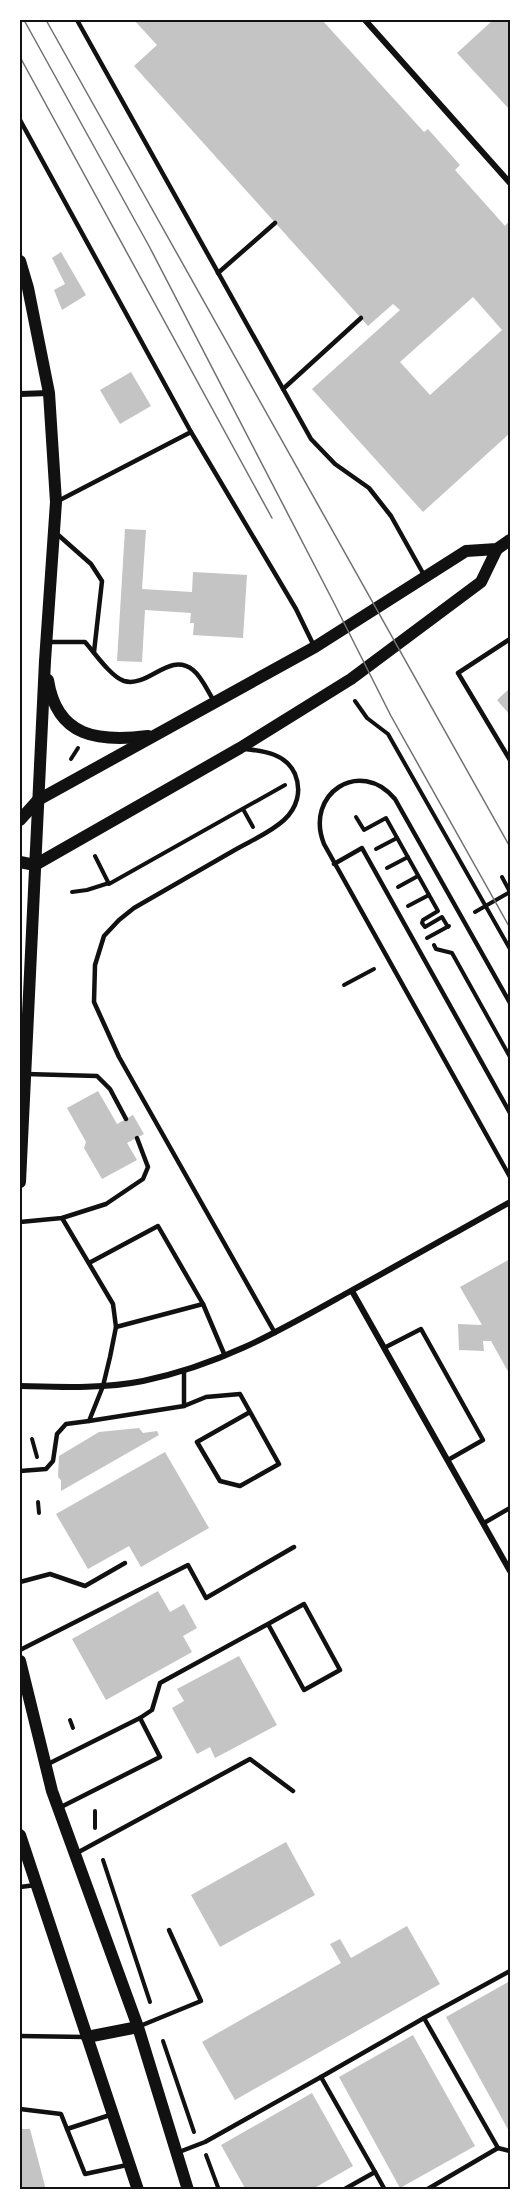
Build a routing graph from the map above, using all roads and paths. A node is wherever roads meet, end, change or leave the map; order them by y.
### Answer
1 (77, 20) edge
2 (367, 20) edge
3 (20, 120) edge
4 (510, 183) edge
5 (275, 222) dead end
6 (20, 261) edge
7 (218, 273) junction
8 (361, 318) dead end
9 (283, 389) junction
10 (49, 393) junction
11 (20, 394) edge
12 (191, 432) junction
13 (56, 502) junction
14 (54, 531) junction
15 (510, 540) edge
16 (497, 549) junction
17 (425, 578) junction
18 (510, 639) edge
19 (46, 642) junction
20 (315, 648) junction
21 (94, 652) junction
22 (45, 661) junction
23 (355, 701) dead end
24 (215, 704) junction
25 (156, 736) junction
26 (240, 748) junction
27 (510, 760) edge
28 (289, 783) dead end
29 (38, 800) junction
30 (243, 809) junction
31 (356, 817) dead end
32 (20, 820) edge
33 (260, 836) junction
34 (397, 838) junction
35 (366, 855) junction
36 (95, 856) dead end
37 (408, 857) junction
38 (20, 862) edge
39 (334, 864) junction
40 (35, 865) junction
41 (376, 874) junction
42 (418, 876) junction
43 (502, 877) dead end
44 (109, 883) junction
45 (72, 892) dead end
46 (387, 893) junction
47 (429, 894) junction
48 (487, 905) junction
49 (398, 912) junction
50 (475, 912) dead end
51 (510, 949) edge
52 (374, 969) dead end
53 (344, 985) dead end
54 (510, 1003) edge
55 (510, 1057) edge
56 (24, 1074) junction
57 (510, 1113) edge
58 (126, 1119) dead end
59 (137, 1138) dead end
60 (510, 1177) edge
61 (20, 1182) edge
62 (510, 1202) edge
63 (62, 1218) junction
64 (20, 1222) edge
65 (89, 1263) junction
66 (352, 1291) junction
67 (203, 1304) junction
68 (116, 1327) junction
69 (275, 1333) junction
70 (384, 1348) junction
71 (226, 1357) junction
72 (184, 1371) junction
73 (20, 1386) edge
74 (103, 1386) junction
75 (184, 1406) junction
76 (250, 1412) junction
77 (89, 1420) junction
78 (33, 1439) dead end
79 (37, 1458) dead end
80 (448, 1460) junction
81 (20, 1471) edge
82 (38, 1502) dead end
83 (510, 1508) edge
84 (39, 1513) dead end
85 (484, 1523) junction
86 (294, 1547) dead end
87 (125, 1563) dead end
88 (510, 1570) edge
89 (20, 1582) edge
90 (268, 1624) junction
91 (20, 1650) edge
92 (20, 1661) edge
93 (140, 1718) junction
94 (70, 1720) dead end
95 (74, 1728) dead end
96 (45, 1765) junction
97 (293, 1791) dead end
98 (59, 1808) junction
99 (95, 1811) dead end
100 (95, 1829) dead end
101 (20, 1835) edge
102 (75, 1854) junction
103 (103, 1860) dead end
104 (36, 1885) junction
105 (20, 1887) edge
106 (169, 1930) dead end
107 (510, 1971) edge
108 (151, 2006) dead end
109 (424, 2018) junction
110 (138, 2027) junction
111 (20, 2036) edge
112 (87, 2037) junction
113 (163, 2041) dead end
114 (321, 2077) junction
115 (20, 2109) edge
116 (113, 2114) junction
117 (67, 2129) junction
118 (194, 2133) dead end
119 (498, 2148) junction
120 (510, 2151) edge
121 (177, 2152) junction
122 (206, 2155) dead end
123 (130, 2165) junction
124 (375, 2172) junction
125 (138, 2190) edge
126 (188, 2190) edge
127 (219, 2190) edge
128 (343, 2190) edge
129 (385, 2190) edge
130 (426, 2190) edge

1 - 7 lane
2 - 4 street
3 - 12 lane
5 - 7 lane
6 - 10 main road
7 - 9 lane
8 - 9 lane
9 - 17 lane
10 - 11 street
10 - 13 main road
12 - 13 lane
12 - 20 lane
13 - 14 main road
14 - 19 main road
14 - 21 lane
15 - 16 main road
16 - 17 main road
16 - 26 main road
17 - 20 main road
18 - 27 lane
19 - 21 lane
19 - 22 main road
20 - 24 main road
21 - 24 lane
22 - 25 main road
22 - 29 main road
23 - 48 path
24 - 25 main road
25 - 29 main road
26 - 33 lane
26 - 40 main road
28 - 30 path
29 - 32 main road
29 - 40 main road
30 - 33 path
30 - 44 path
31 - 34 path
33 - 69 lane
34 - 35 path
34 - 37 path
35 - 39 lane
35 - 41 lane
36 - 44 path
37 - 41 path
37 - 42 path
38 - 40 main road
39 - 54 lane
39 - 60 lane
40 - 56 main road
41 - 46 lane
42 - 46 path
42 - 47 path
43 - 48 path
44 - 45 path
46 - 49 lane
47 - 49 path
47 - 55 path
48 - 50 path
48 - 51 path
49 - 57 lane
52 - 53 path
56 - 58 lane
56 - 61 main road
59 - 63 lane
62 - 66 street
63 - 64 lane
63 - 65 lane
65 - 67 lane
65 - 68 lane
66 - 69 street
66 - 70 street
67 - 68 lane
67 - 71 lane
68 - 74 lane
69 - 71 street
70 - 80 street
70 - 80 lane
71 - 72 street
72 - 74 street
72 - 75 lane
73 - 74 street
74 - 77 lane
75 - 76 lane
75 - 77 lane
76 - 76 lane
77 - 81 lane
78 - 79 path
80 - 85 street
82 - 84 path
83 - 85 lane
85 - 88 street
86 - 91 lane
87 - 89 lane
90 - 90 lane
90 - 93 lane
92 - 96 main road
93 - 96 lane
93 - 98 lane
94 - 95 path
96 - 98 main road
97 - 102 lane
98 - 102 main road
99 - 100 path
101 - 104 main road
102 - 110 main road
103 - 108 path
104 - 105 lane
104 - 112 main road
106 - 110 lane
107 - 109 lane
109 - 114 lane
109 - 119 lane
110 - 112 main road
110 - 121 main road
111 - 112 lane
112 - 116 main road
113 - 118 path
114 - 121 lane
114 - 124 lane
115 - 117 lane
116 - 117 lane
116 - 123 main road
117 - 123 lane
119 - 120 lane
119 - 130 lane
121 - 126 main road
122 - 127 path
123 - 125 main road
124 - 128 lane
124 - 129 lane

